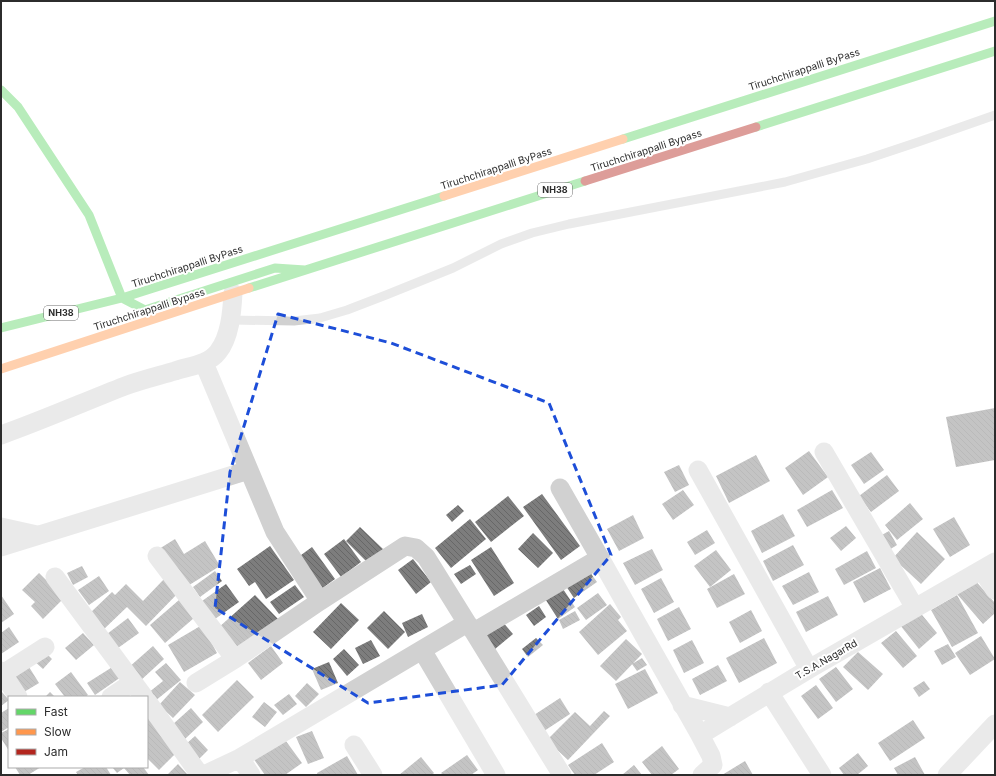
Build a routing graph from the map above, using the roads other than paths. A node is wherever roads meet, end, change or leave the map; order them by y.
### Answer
1 (995, 21) edge
2 (995, 51) edge
3 (1, 90) edge
4 (995, 115) edge
5 (305, 270) junction
6 (233, 293) junction
7 (122, 298) junction
8 (231, 320) junction
9 (106, 323) dead end
10 (1, 328) edge
11 (116, 332) junction
12 (204, 362) junction
13 (1, 369) edge
14 (1, 435) edge
15 (824, 452) dead end
16 (249, 470) junction
17 (698, 470) dead end
18 (560, 488) dead end
19 (1, 527) edge
20 (38, 535) junction
21 (1, 547) edge
22 (157, 556) dead end
23 (600, 558) junction
24 (988, 566) edge
25 (55, 577) dead end
26 (995, 590) edge
27 (320, 601) junction
28 (916, 608) junction
29 (471, 628) junction
30 (45, 647) dead end
31 (422, 650) junction
32 (235, 659) junction
33 (809, 669) junction
34 (2, 673) edge
35 (133, 682) junction
36 (196, 683) dead end
37 (769, 692) junction
38 (17, 696) edge
39 (112, 696) edge
40 (143, 696) edge
41 (148, 702) edge
42 (682, 705) junction
43 (730, 717) junction
44 (995, 724) edge
45 (700, 735) junction
46 (354, 745) dead end
47 (240, 758) junction
48 (200, 775) edge
49 (204, 775) edge
50 (251, 775) edge
51 (373, 775) edge
52 (496, 775) edge
53 (562, 775) edge
54 (702, 775) edge
55 (822, 775) edge
56 (947, 775) edge

1 - 7 main road, Tiruchchirappalli ByPass / NH38
2 - 5 main road, Tiruchchirappalli Bypass / NH38
3 - 7 main road
4 - 8 lane
5 - 6 main road, Tiruchchirappalli Bypass / NH38
5 - 7 main road, Tiruchchirappalli Bypass
6 - 8 street
6 - 11 main road, Tiruchchirappalli Bypass / NH38
7 - 10 main road, Tiruchchirappalli ByPass / NH38
8 - 12 street
9 - 11 main road
11 - 13 main road, Tiruchchirappalli Bypass / NH38
12 - 14 street
12 - 16 street
15 - 28 street
16 - 20 street
16 - 27 street
17 - 33 street
18 - 23 street
19 - 20 street
20 - 21 street
22 - 32 street
23 - 29 street
23 - 42 street
24 - 26 street
24 - 28 street, T.S.A.NagarRd
25 - 35 street
27 - 29 street
27 - 32 street
28 - 33 street, T.S.A.NagarRd
29 - 31 street
29 - 53 street
30 - 34 street
31 - 47 street
31 - 52 street
32 - 36 street
33 - 37 street, T.S.A.NagarRd
34 - 38 street
35 - 39 street
35 - 40 street
37 - 43 street, T.S.A.NagarRd
37 - 55 street
41 - 48 street
42 - 43 street
42 - 45 street
43 - 45 street, T.S.A.NagarRd
44 - 56 street
45 - 54 street
46 - 51 street
47 - 49 street
47 - 50 street

